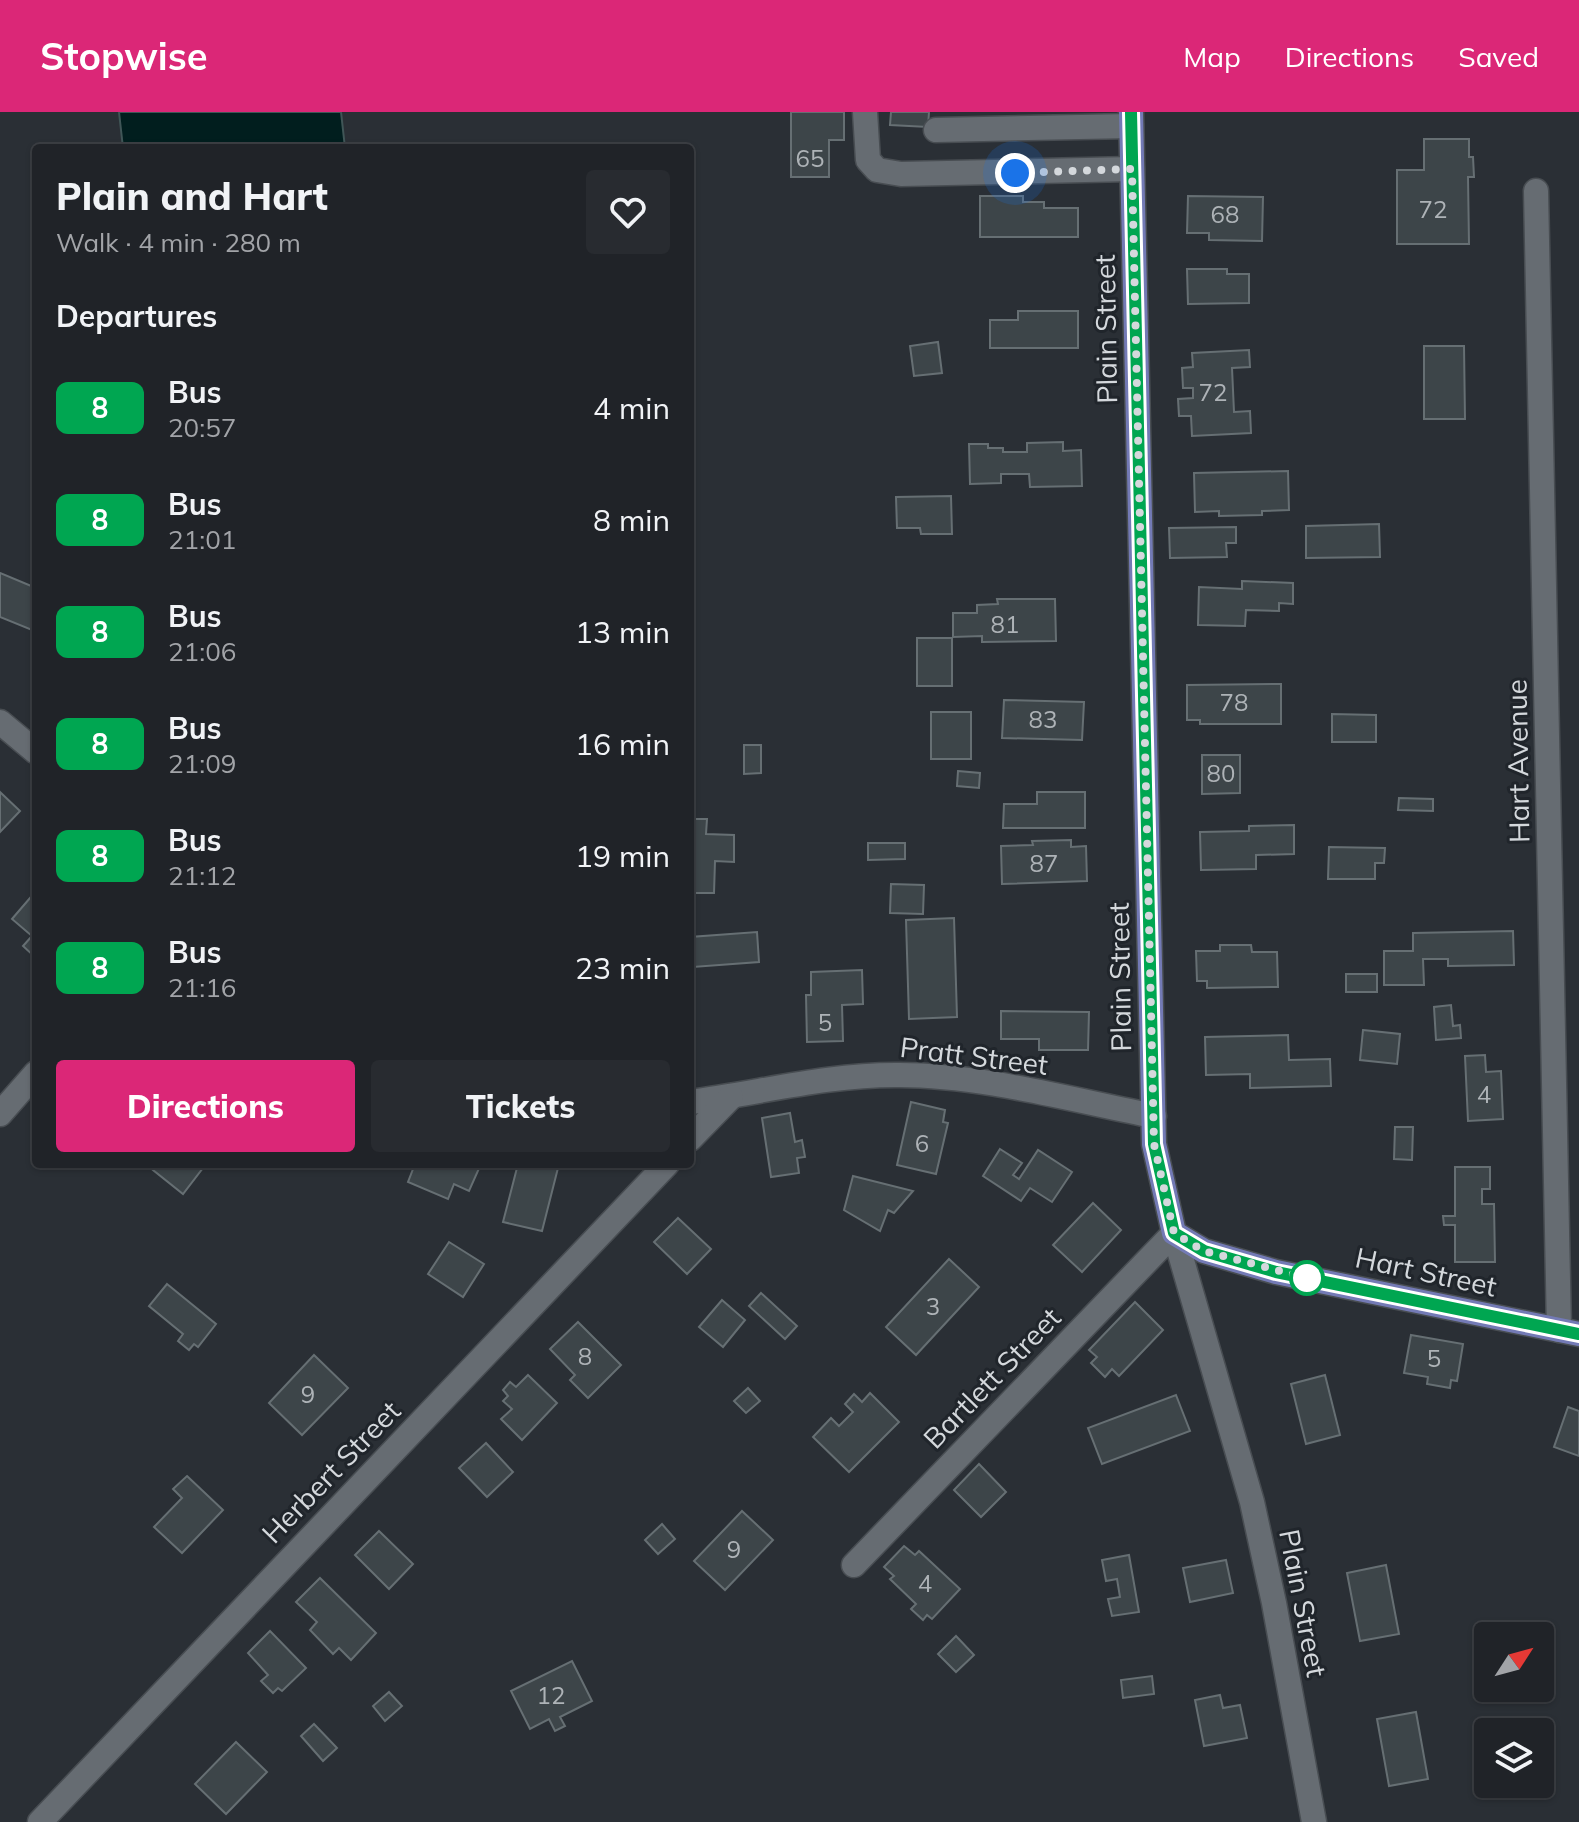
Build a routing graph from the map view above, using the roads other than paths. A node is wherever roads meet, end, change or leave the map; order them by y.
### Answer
1 (865, 112) edge
2 (1131, 119) edge
3 (936, 130) dead end
4 (1132, 169) junction
5 (1536, 191) dead end
6 (0, 722) edge
7 (32, 749) edge
8 (32, 1078) edge
9 (731, 1097) junction
10 (694, 1102) edge
11 (0, 1114) edge
12 (1154, 1116) junction
13 (694, 1135) edge
14 (663, 1168) edge
15 (1174, 1233) junction
16 (1569, 1332) edge
17 (854, 1565) dead end
18 (40, 1822) edge
19 (1314, 1822) edge

1 - 4 street
2 - 3 street
2 - 4 main road, Plain Street
4 - 12 main road, Plain Street
5 - 16 street, Hart Avenue
6 - 7 street
8 - 11 street
9 - 10 street, Pratt Street
9 - 12 street, Pratt Street
9 - 13 street
12 - 15 main road, Plain Street
14 - 18 street, Herbert Street
15 - 16 main road, Hart Street
15 - 17 street, Bartlett Street
15 - 19 street, Plain Street

